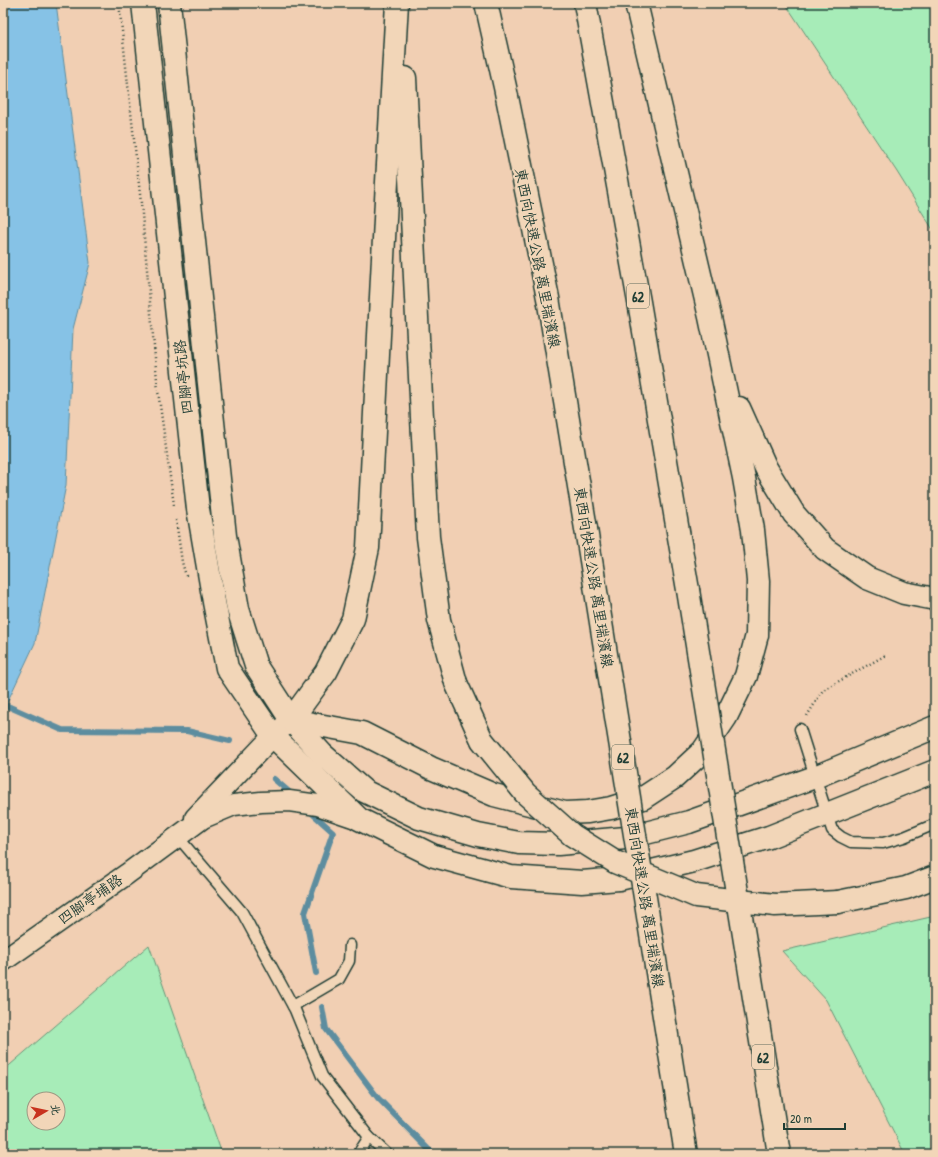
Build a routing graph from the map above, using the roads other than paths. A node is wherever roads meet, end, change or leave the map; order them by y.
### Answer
1 (143, 3) edge
2 (169, 3) edge
3 (397, 3) edge
4 (401, 3) edge
5 (486, 3) edge
6 (585, 3) edge
7 (636, 3) edge
8 (710, 317) junction
9 (935, 599) edge
10 (291, 720) junction
11 (935, 727) edge
12 (800, 728) road end
13 (273, 736) junction
14 (935, 771) edge
15 (815, 777) junction
16 (827, 814) junction
17 (359, 819) junction
18 (935, 824) edge
19 (177, 836) junction
20 (935, 877) edge
21 (350, 945) dead end
22 (3, 961) edge
23 (293, 1006) junction
24 (369, 1137) junction
25 (358, 1154) edge
26 (387, 1154) edge
27 (686, 1154) edge
28 (779, 1154) edge

1 - 13 main road, 四腳亭坑路
2 - 10 main road, 四腳亭坑路
3 - 10 main road
4 - 20 main road, bridge
5 - 27 main road, 東西向快速公路 萬里瑞濱線 / 62, bridge
6 - 28 main road, 62, bridge
7 - 8 main road
8 - 9 main road
8 - 10 main road
10 - 13 street
10 - 15 main road, 四腳亭坑路
11 - 15 main road, 四腳亭坑路
12 - 15 lane
13 - 17 main road, 四腳亭坑路
13 - 19 street
14 - 16 main road, 四腳亭坑路
15 - 16 lane
16 - 17 main road, 四腳亭坑路
16 - 18 lane
17 - 19 street
19 - 22 street, 四腳亭埔路
19 - 23 lane
21 - 23 lane
23 - 24 lane
24 - 25 lane
24 - 26 lane

